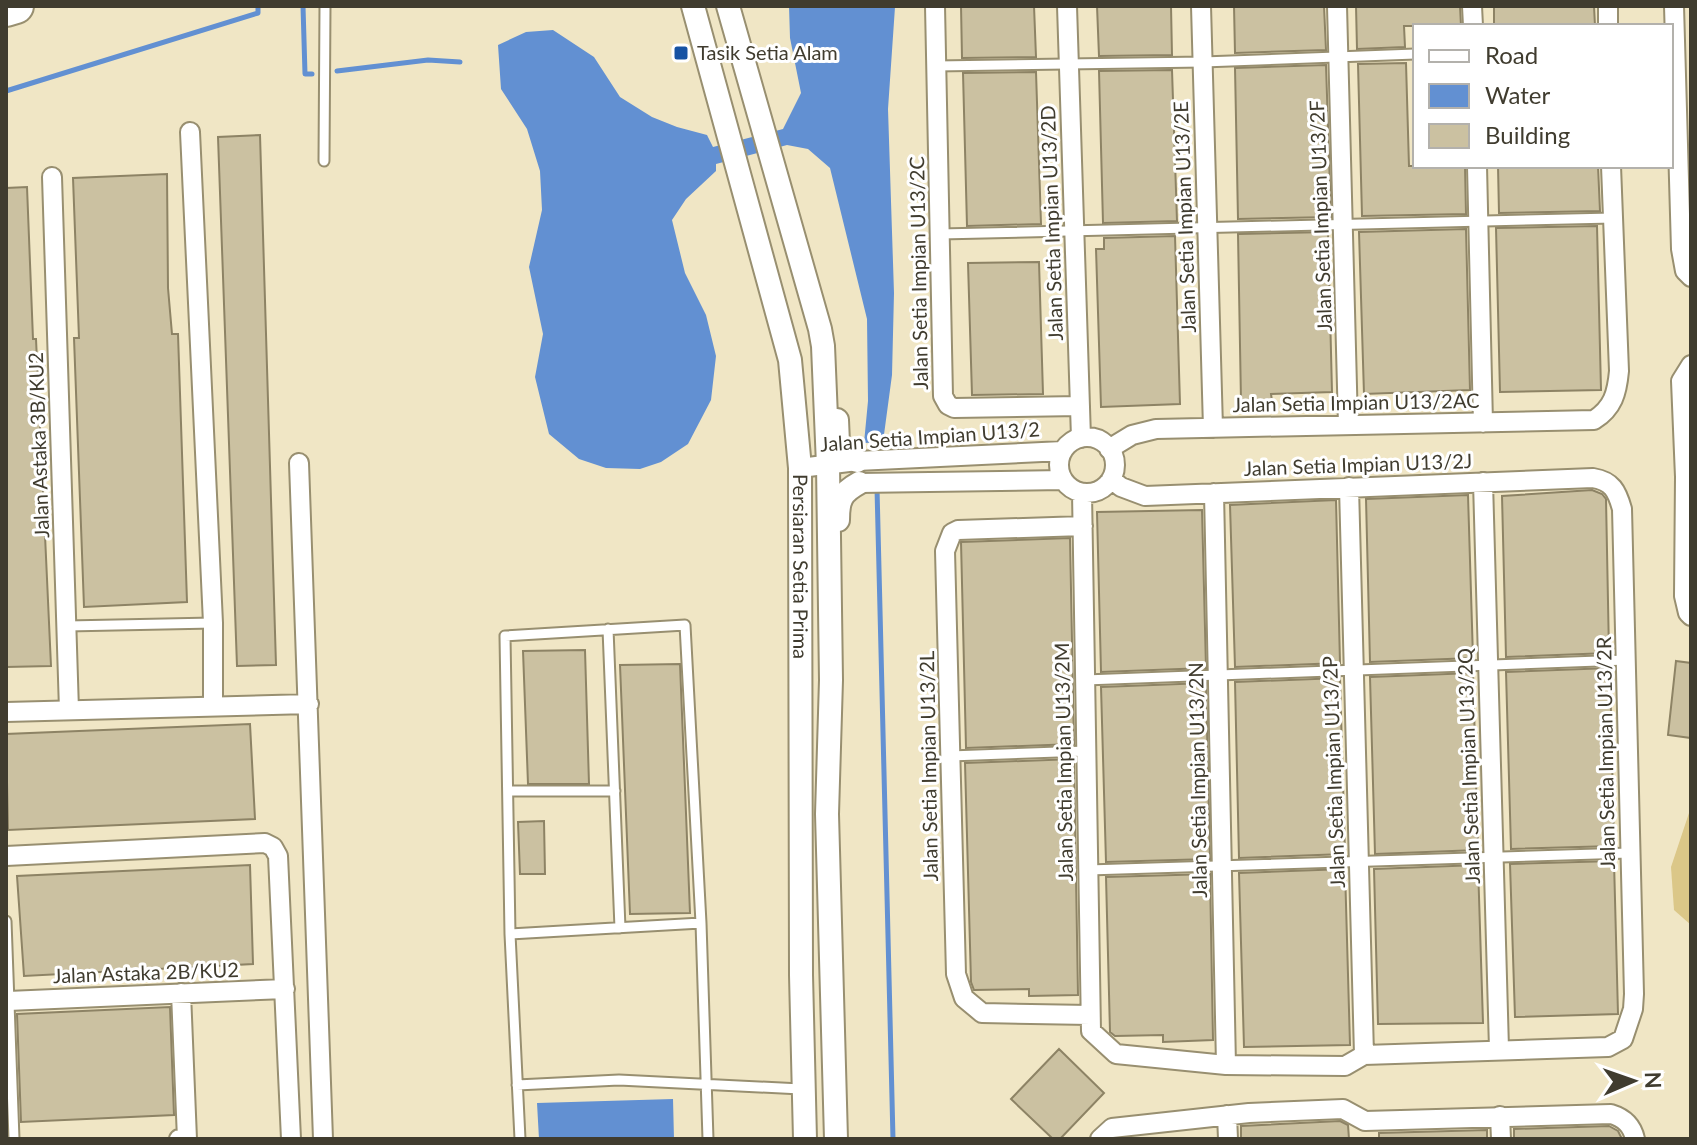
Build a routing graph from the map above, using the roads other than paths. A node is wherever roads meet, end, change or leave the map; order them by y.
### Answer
1 (16, 6) edge
2 (325, 6) edge
3 (693, 6) edge
4 (728, 6) edge
5 (935, 6) edge
6 (1067, 6) edge
7 (1201, 6) edge
8 (1337, 6) edge
9 (1674, 6) edge
10 (6, 9) edge
11 (1684, 46) edge
12 (1413, 54) edge
13 (1338, 57) junction
14 (1203, 62) junction
15 (1068, 63) junction
16 (936, 66) junction
17 (190, 132) dead end
18 (324, 161) dead end
19 (1477, 168) edge
20 (1611, 168) edge
21 (52, 177) dead end
22 (1613, 218) junction
23 (1478, 221) junction
24 (1343, 224) junction
25 (1207, 228) junction
26 (1074, 231) junction
27 (940, 234) junction
28 (1691, 277) edge
29 (823, 346) junction
30 (1690, 365) edge
31 (1080, 406) junction
32 (1483, 423) junction
33 (1348, 425) junction
34 (1213, 428) junction
35 (1081, 438) junction
36 (1109, 449) junction
37 (1063, 451) junction
38 (987, 455) junction
39 (299, 463) dead end
40 (828, 465) junction
41 (800, 468) junction
42 (858, 468) junction
43 (1111, 479) junction
44 (1063, 480) junction
45 (987, 481) junction
46 (1483, 482) junction
47 (1610, 484) joint
48 (1349, 487) junction
49 (1082, 493) junction
50 (1214, 493) junction
51 (1083, 526) junction
52 (1691, 616) edge
53 (213, 623) junction
54 (67, 626) junction
55 (608, 629) junction
56 (1626, 660) junction
57 (1488, 665) junction
58 (1354, 670) junction
59 (1218, 675) junction
60 (831, 680) junction
61 (1085, 680) junction
62 (309, 704) junction
63 (213, 705) junction
64 (69, 710) junction
65 (6, 712) edge
66 (1086, 751) junction
67 (950, 756) junction
68 (508, 791) junction
69 (615, 791) junction
70 (827, 814) junction
71 (1629, 853) junction
72 (6, 856) edge
73 (1493, 857) junction
74 (1359, 862) junction
75 (1222, 866) junction
76 (1088, 870) junction
77 (6, 921) edge
78 (701, 923) junction
79 (620, 928) junction
80 (510, 934) junction
81 (801, 975) junction
82 (285, 989) junction
83 (181, 993) junction
84 (8, 1001) junction
85 (1090, 1023) junction
86 (1499, 1049) junction
87 (1364, 1055) junction
88 (1226, 1065) junction
89 (705, 1083) junction
90 (517, 1085) junction
91 (804, 1089) junction
92 (1227, 1115) junction
93 (1500, 1116) junction
94 (1365, 1130) edge
95 (1632, 1131) edge
96 (14, 1139) edge
97 (179, 1139) edge
98 (187, 1139) edge
99 (291, 1139) edge
100 (323, 1139) edge
101 (520, 1139) edge
102 (708, 1139) edge
103 (805, 1139) edge
104 (836, 1139) edge
105 (1100, 1139) edge
106 (1228, 1139) edge
107 (1501, 1139) edge

1 - 10 highway
2 - 18 lane
3 - 41 street, Persiaran Setia Prima
4 - 29 street, Persiaran Setia Prima
5 - 16 street, Jalan Setia Impian U13/2C
6 - 15 street, Jalan Setia Impian U13/2D
7 - 14 street, Jalan Setia Impian U13/2E
8 - 13 street, Jalan Setia Impian U13/2F
9 - 11 street
11 - 28 street
12 - 13 lane
13 - 14 lane
13 - 24 street, Jalan Setia Impian U13/2F
14 - 15 lane
14 - 25 street, Jalan Setia Impian U13/2E
15 - 16 lane
15 - 26 street, Jalan Setia Impian U13/2D
16 - 27 street, Jalan Setia Impian U13/2C
17 - 53 street
19 - 23 street
20 - 22 street
21 - 54 street, Jalan Astaka 3B/KU2
22 - 23 lane
22 - 32 street, Jalan Setia Impian U13/2AC
23 - 24 lane
23 - 32 street
24 - 25 lane
24 - 33 street, Jalan Setia Impian U13/2F
25 - 26 lane
25 - 34 street, Jalan Setia Impian U13/2E
26 - 27 lane
26 - 31 street, Jalan Setia Impian U13/2D
27 - 31 street, Jalan Setia Impian U13/2C
29 - 40 street, Persiaran Setia Prima
29 - 42 street
30 - 52 street
31 - 35 street, Jalan Setia Impian U13/2D
32 - 33 street, Jalan Setia Impian U13/2AC
33 - 34 street, Jalan Setia Impian U13/2AC
34 - 36 street, Jalan Setia Impian U13/2AC
35 - 36 street
35 - 37 street
36 - 43 street
37 - 38 street, Jalan Setia Impian U13/2
37 - 44 street
38 - 42 street, Jalan Setia Impian U13/2
38 - 45 street
39 - 62 street
40 - 41 street, Jalan Setia Impian U13/2
40 - 42 street, Jalan Setia Impian U13/2
40 - 60 street, Persiaran Setia Prima
41 - 81 street, Persiaran Setia Prima
42 - 45 street, Jalan Setia Impian U13/2
42 - 60 street
43 - 49 street
43 - 50 street, Jalan Setia Impian U13/2J
44 - 45 street, Jalan Setia Impian U13/2
44 - 49 street
46 - 47 street, Jalan Setia Impian U13/2J
46 - 48 street, Jalan Setia Impian U13/2J
46 - 57 street, Jalan Setia Impian U13/2Q
47 - 56 street, Jalan Setia Impian U13/2R
48 - 50 street, Jalan Setia Impian U13/2J
48 - 58 street, Jalan Setia Impian U13/2P
49 - 51 street, Jalan Setia Impian U13/2M
50 - 59 street, Jalan Setia Impian U13/2N
51 - 61 street, Jalan Setia Impian U13/2M
51 - 67 street, Jalan Setia Impian U13/2L
53 - 54 lane
53 - 63 street
54 - 64 street, Jalan Astaka 3B/KU2
55 - 68 lane
55 - 69 lane
55 - 78 lane
56 - 57 lane
56 - 71 street, Jalan Setia Impian U13/2R
57 - 58 lane
57 - 73 street, Jalan Setia Impian U13/2Q
58 - 59 lane
58 - 74 street, Jalan Setia Impian U13/2P
59 - 61 lane
59 - 75 street, Jalan Setia Impian U13/2N
60 - 70 street, Persiaran Setia Prima
61 - 66 street, Jalan Setia Impian U13/2M
62 - 63 street
62 - 100 street
63 - 64 street
64 - 65 street
66 - 67 lane
66 - 76 street, Jalan Setia Impian U13/2M
67 - 85 street, Jalan Setia Impian U13/2L
68 - 69 lane
68 - 80 lane
69 - 79 lane
70 - 81 street
70 - 104 street, Persiaran Setia Prima
71 - 73 lane
71 - 86 street, Jalan Setia Impian U13/2R
72 - 82 street
73 - 74 lane
73 - 86 street, Jalan Setia Impian U13/2Q
74 - 75 lane
74 - 87 street, Jalan Setia Impian U13/2P
75 - 76 lane
75 - 88 street, Jalan Setia Impian U13/2N
76 - 85 street, Jalan Setia Impian U13/2M
77 - 84 lane
78 - 79 lane
78 - 89 lane
79 - 80 lane
80 - 90 lane
81 - 91 street, Persiaran Setia Prima
82 - 83 street, Jalan Astaka 2B/KU2
82 - 99 street
83 - 84 street, Jalan Astaka 2B/KU2
83 - 98 street
84 - 96 lane
85 - 88 street
86 - 87 street
87 - 88 street
89 - 90 lane
89 - 91 lane
89 - 102 lane
90 - 101 lane
91 - 103 street, Persiaran Setia Prima
92 - 94 street
92 - 105 street
92 - 106 street
93 - 94 street
93 - 95 street
93 - 107 street
97 - 98 street

